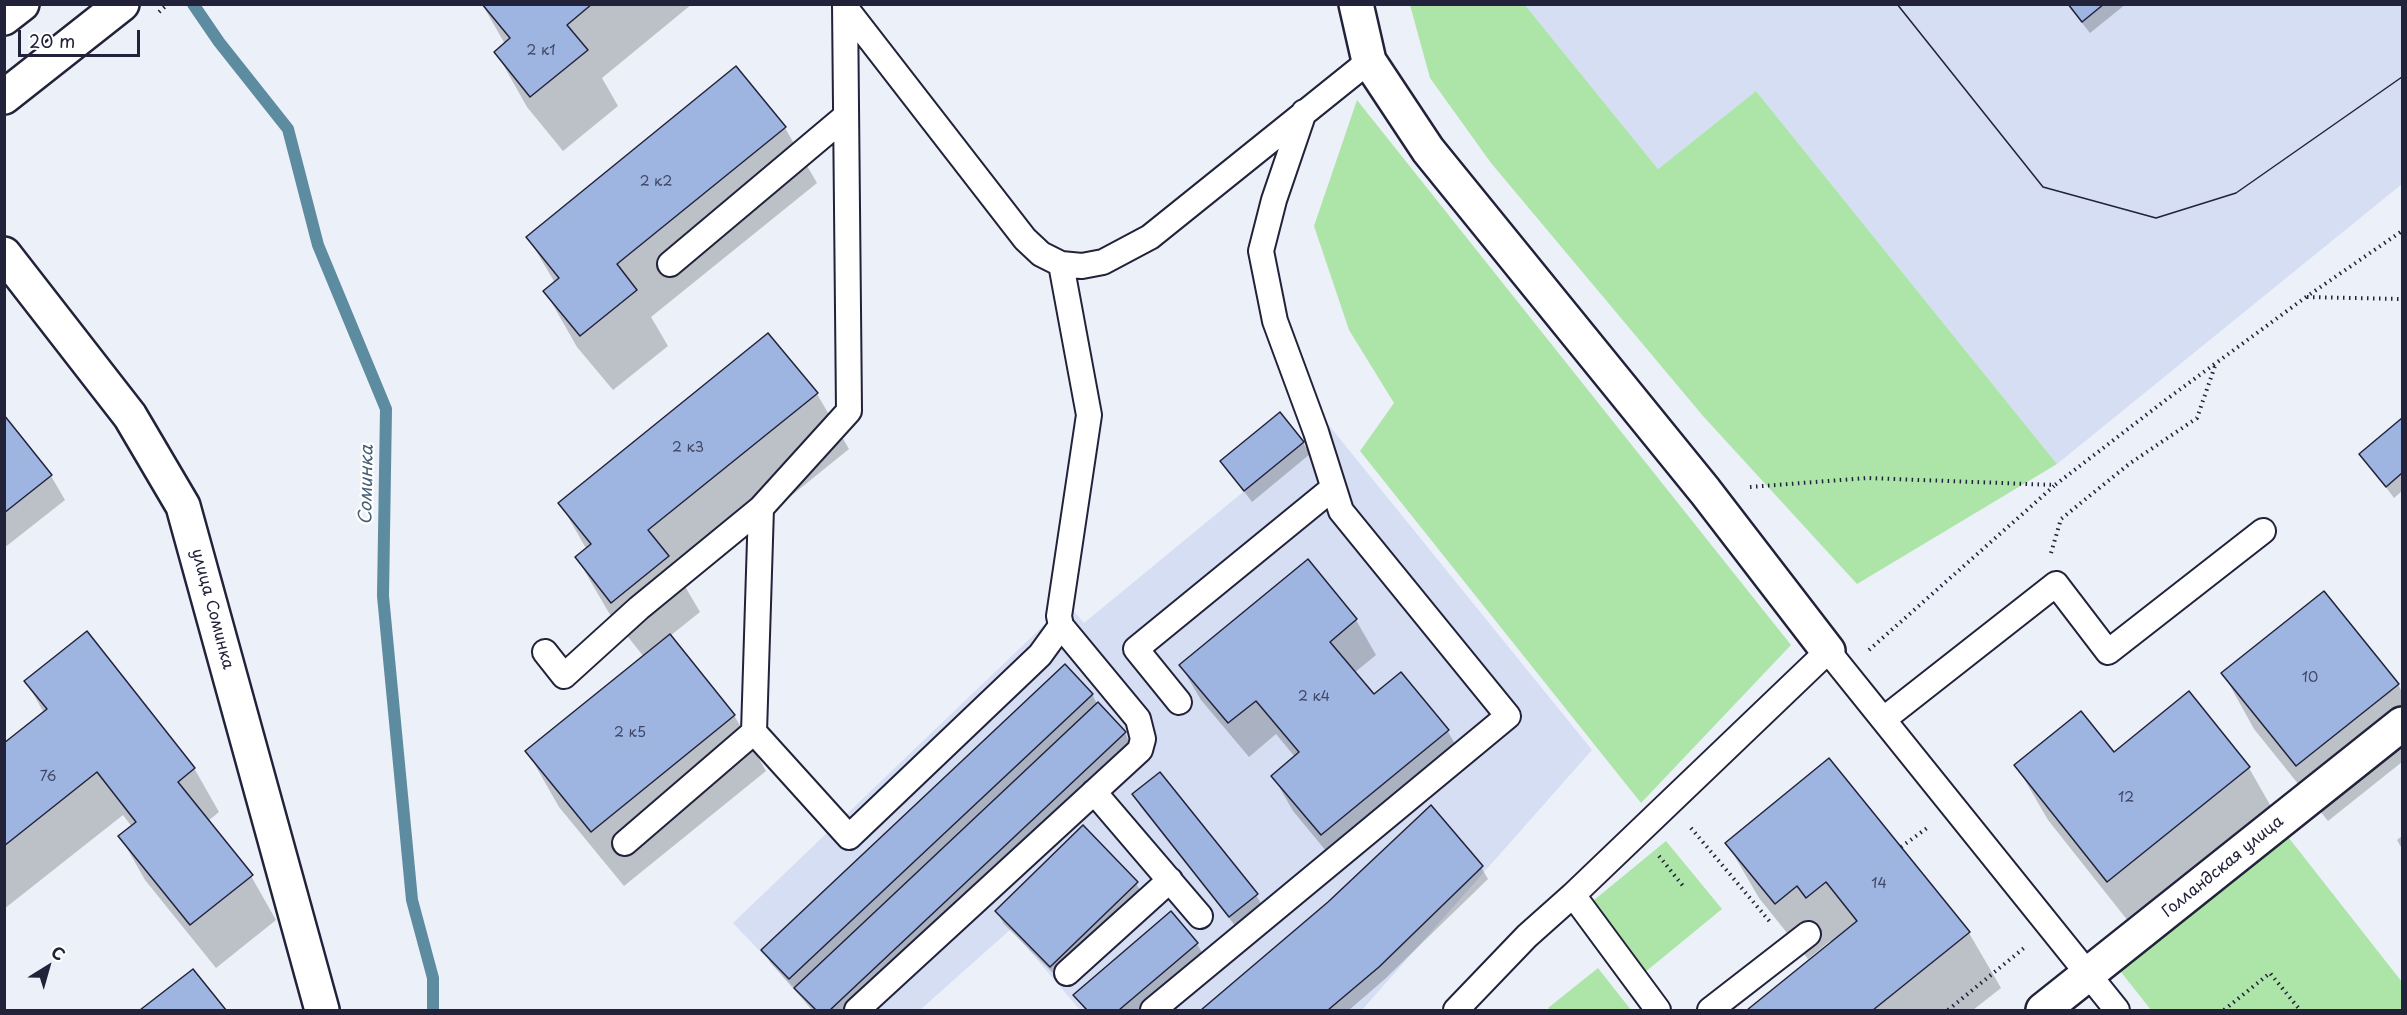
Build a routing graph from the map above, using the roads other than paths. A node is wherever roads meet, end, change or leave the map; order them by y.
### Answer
1 (22, 4) edge
2 (122, 4) edge
3 (1356, 4) edge
4 (846, 5) edge
5 (4, 18) edge
6 (1369, 61) junction
7 (16, 87) edge
8 (1304, 112) junction
9 (846, 116) junction
10 (4, 254) edge
11 (670, 264) dead end
12 (1061, 264) junction
13 (1333, 488) junction
14 (761, 508) junction
15 (2263, 531) dead end
16 (1061, 626) junction
17 (545, 652) dead end
18 (1837, 661) junction
19 (1179, 702) dead end
20 (1884, 719) junction
21 (2403, 724) edge
22 (754, 732) junction
23 (1094, 792) junction
24 (625, 843) dead end
25 (1170, 880) junction
26 (1573, 895) junction
27 (1200, 916) dead end
28 (1799, 940) road end
29 (1067, 973) dead end
30 (2088, 975) junction
31 (322, 1011) edge
32 (857, 1011) edge
33 (1153, 1011) edge
34 (1456, 1011) edge
35 (1658, 1011) edge
36 (1710, 1011) edge
37 (2043, 1011) edge
38 (2117, 1011) edge

1 - 5 street
2 - 7 street
3 - 6 street
4 - 9 lane
4 - 12 lane
6 - 8 lane
6 - 18 street
8 - 12 lane
8 - 13 lane
9 - 11 lane
9 - 14 lane
10 - 31 street, улица Соминка
12 - 16 lane
13 - 19 lane
13 - 33 lane
14 - 17 lane
14 - 22 lane
15 - 20 lane
16 - 22 lane
16 - 23 lane
18 - 20 lane
18 - 26 lane
20 - 30 lane
21 - 30 street, Голландская улица
22 - 24 lane
23 - 25 lane
23 - 32 lane
25 - 27 lane
25 - 29 lane
26 - 34 lane
26 - 35 lane
28 - 36 lane
30 - 37 street, Голландская улица
30 - 38 lane

